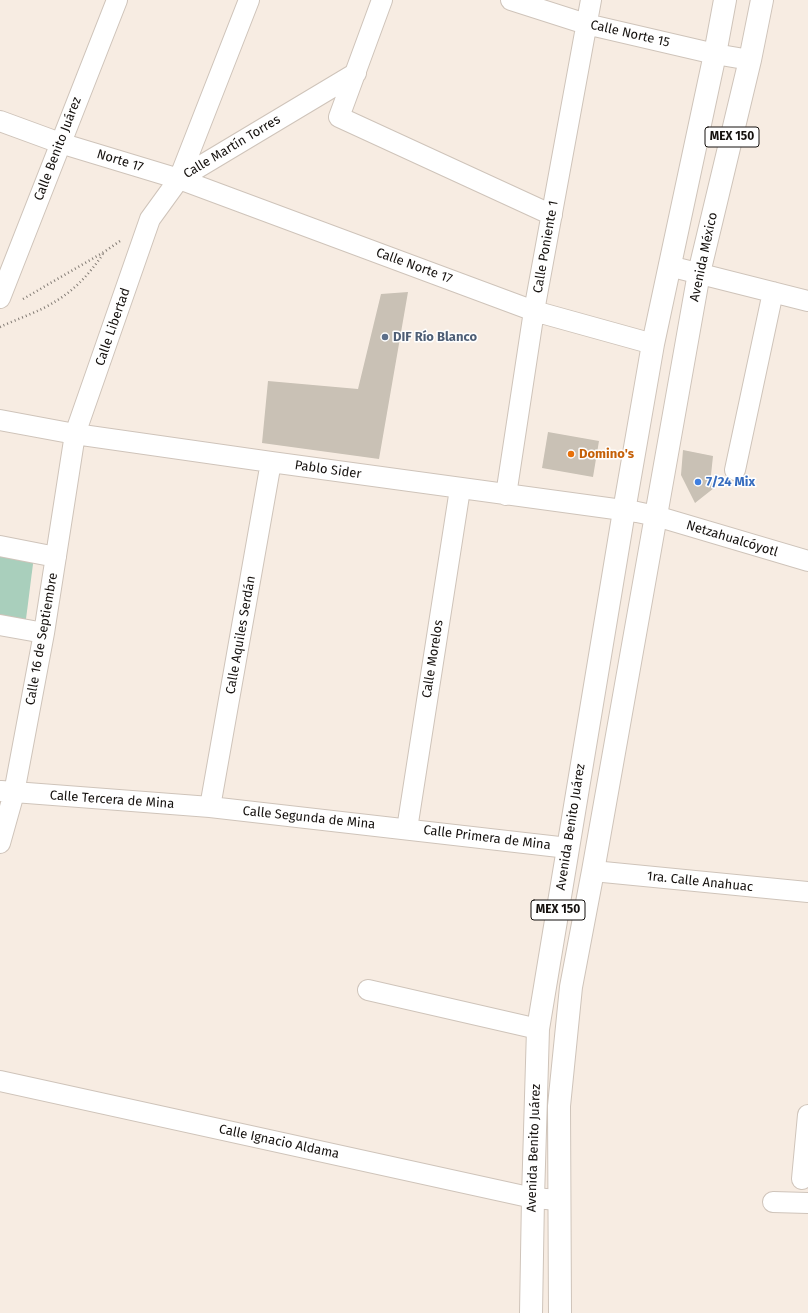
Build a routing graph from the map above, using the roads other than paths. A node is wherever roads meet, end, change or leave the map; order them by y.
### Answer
1 (117, 0) edge
2 (249, 0) edge
3 (382, 0) edge
4 (511, 0) edge
5 (591, 0) edge
6 (725, 0) edge
7 (762, 0) edge
8 (586, 24) junction
9 (715, 54) junction
10 (750, 60) junction
11 (356, 73) junction
12 (0, 121) edge
13 (60, 143) junction
14 (179, 179) junction
15 (552, 215) junction
16 (150, 219) joint
17 (669, 266) junction
18 (699, 273) junction
19 (773, 292) junction
20 (0, 298) edge
21 (808, 301) edge
22 (534, 311) junction
23 (653, 344) junction
24 (0, 420) edge
25 (75, 434) junction
26 (271, 462) junction
27 (735, 470) dead end
28 (460, 489) junction
29 (506, 495) junction
30 (624, 510) junction
31 (656, 516) junction
32 (0, 546) edge
33 (56, 557) junction
34 (808, 561) edge
35 (0, 625) edge
36 (44, 633) junction
37 (7, 792) edge
38 (210, 807) junction
39 (407, 828) junction
40 (0, 843) edge
41 (568, 848) junction
42 (593, 871) junction
43 (808, 892) edge
44 (368, 990) dead end
45 (538, 1029) junction
46 (0, 1081) edge
47 (808, 1115) edge
48 (802, 1178) dead end
49 (533, 1198) junction
50 (559, 1200) junction
51 (773, 1202) dead end
52 (808, 1203) edge
53 (531, 1313) edge
54 (560, 1313) edge

1 - 13 street, Calle Benito Juárez
2 - 14 street
3 - 11 street
4 - 8 street, Calle Norte 15
5 - 8 street, Calle Poniente 1
6 - 9 main road, MEX 150
7 - 10 main road, Avenida México / MEX 150
8 - 9 street, Calle Norte 15
8 - 15 street, Calle Poniente 1
9 - 10 street, Calle Norte 15
9 - 17 main road, MEX 150
10 - 18 main road, Avenida México / MEX 150
11 - 14 street, Calle Martín Torres
11 - 15 street
12 - 13 street, Norte 17
13 - 14 street, Norte 17
13 - 20 street, Calle Benito Juárez
14 - 16 street, Calle Martín Torres
14 - 22 street, Calle Norte 17
15 - 22 street, Calle Poniente 1
16 - 25 street, Calle Libertad
17 - 18 street
17 - 23 main road, MEX 150
18 - 19 street
18 - 31 main road, Avenida México / MEX 150
19 - 21 street
19 - 27 street
22 - 23 street, Calle Norte 17
22 - 29 street, Calle Poniente 1
23 - 30 main road, MEX 150
24 - 25 street, Pablo Sider
25 - 26 street, Pablo Sider
25 - 33 street, Calle 16 de Septiembre
26 - 28 street, Pablo Sider
26 - 38 street, Calle Aquiles Serdán
28 - 29 street, Pablo Sider
28 - 39 street, Calle Morelos
29 - 30 street, Pablo Sider
30 - 31 street, Pablo Sider
30 - 41 main road, Avenida Benito Juárez / MEX 150
31 - 34 street, Netzahualcóyotl
31 - 42 main road, Avenida Benito Juárez / MEX 150
32 - 33 street
33 - 36 street, Calle 16 de Septiembre
35 - 36 street
36 - 37 street, Calle 16 de Septiembre
37 - 38 street, Calle Tercera de Mina
37 - 40 street, Calle 16 de Septiembre
38 - 39 street, Calle Segunda de Mina
39 - 41 street, Calle Primera de Mina
41 - 45 main road, Avenida Benito Juárez / MEX 150
42 - 43 street, 1ra. Calle Anahuac
42 - 50 main road, Avenida Benito Juárez / MEX 150
44 - 45 street
45 - 49 main road, Avenida Benito Juárez / MEX 150
46 - 49 street, Calle Ignacio Aldama
47 - 48 street
49 - 50 street, Calle Ignacio Aldama
49 - 53 main road, Avenida Benito Juárez / MEX 150
50 - 54 main road, Avenida Benito Juárez / MEX 150
51 - 52 street

